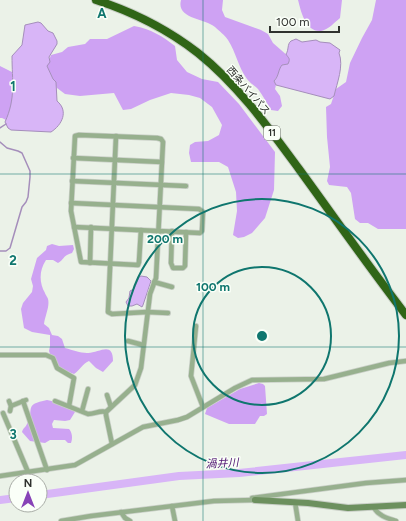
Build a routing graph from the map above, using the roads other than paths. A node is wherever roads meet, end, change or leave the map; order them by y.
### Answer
1 (96, 0) edge
2 (116, 136) junction
3 (73, 158) junction
4 (115, 160) junction
5 (162, 162) junction
6 (72, 180) junction
7 (114, 182) junction
8 (160, 185) junction
9 (186, 186) dead end
10 (71, 203) junction
11 (113, 205) junction
12 (159, 207) junction
13 (74, 226) junction
14 (91, 227) junction
15 (112, 228) junction
16 (141, 230) junction
17 (158, 230) junction
18 (172, 231) junction
19 (186, 232) junction
20 (90, 263) junction
21 (110, 264) junction
22 (154, 282) junction
23 (172, 287) dead end
24 (147, 312) junction
25 (168, 313) dead end
26 (406, 315) edge
27 (196, 326) dead end
28 (128, 341) dead end
29 (143, 345) junction
30 (0, 354) edge
31 (406, 362) edge
32 (88, 389) dead end
33 (107, 395) dead end
34 (55, 401) dead end
35 (10, 406) dead end
36 (69, 406) junction
37 (111, 406) junction
38 (204, 407) junction
39 (82, 411) junction
40 (106, 412) junction
41 (3, 413) dead end
42 (112, 444) junction
43 (47, 470) junction
44 (28, 472) junction
45 (0, 476) edge
46 (406, 480) edge
47 (244, 500) junction
48 (255, 500) joint
49 (295, 502) junction
50 (406, 505) edge
51 (172, 506) junction
52 (374, 508) junction
53 (121, 512) junction
54 (61, 521) edge
55 (130, 521) edge
56 (175, 521) edge
57 (298, 521) edge
58 (396, 521) edge

1 - 26 highway, 西条バイパス / 11
2 - 3 street
2 - 4 street
2 - 5 street
3 - 4 street
3 - 6 street
4 - 5 street
4 - 7 street
5 - 8 street
6 - 7 street
6 - 10 street
7 - 8 street
7 - 11 street
8 - 9 street
8 - 12 street
10 - 11 street
10 - 13 street
11 - 12 street
11 - 15 street
12 - 17 street
12 - 19 street
13 - 14 street
13 - 20 street
14 - 15 street
14 - 20 street
15 - 16 street
15 - 21 street
16 - 17 street
16 - 21 street
17 - 18 street
17 - 22 street
18 - 19 street
18 - 19 street
20 - 21 street
21 - 24 street
22 - 23 street
22 - 24 street
24 - 25 street
24 - 29 street
27 - 38 street
28 - 29 street
29 - 37 street
30 - 36 street
31 - 38 street
32 - 39 street
33 - 37 street
34 - 36 street
35 - 43 street
36 - 39 street
37 - 40 street
38 - 42 street
39 - 40 street
40 - 42 street
41 - 44 street
42 - 43 street
43 - 44 street
44 - 45 street
46 - 47 street
47 - 48 street
47 - 51 street
48 - 49 street
49 - 52 street
49 - 57 street
50 - 52 street
51 - 53 street
51 - 56 street
52 - 58 street
53 - 54 street
53 - 55 street

